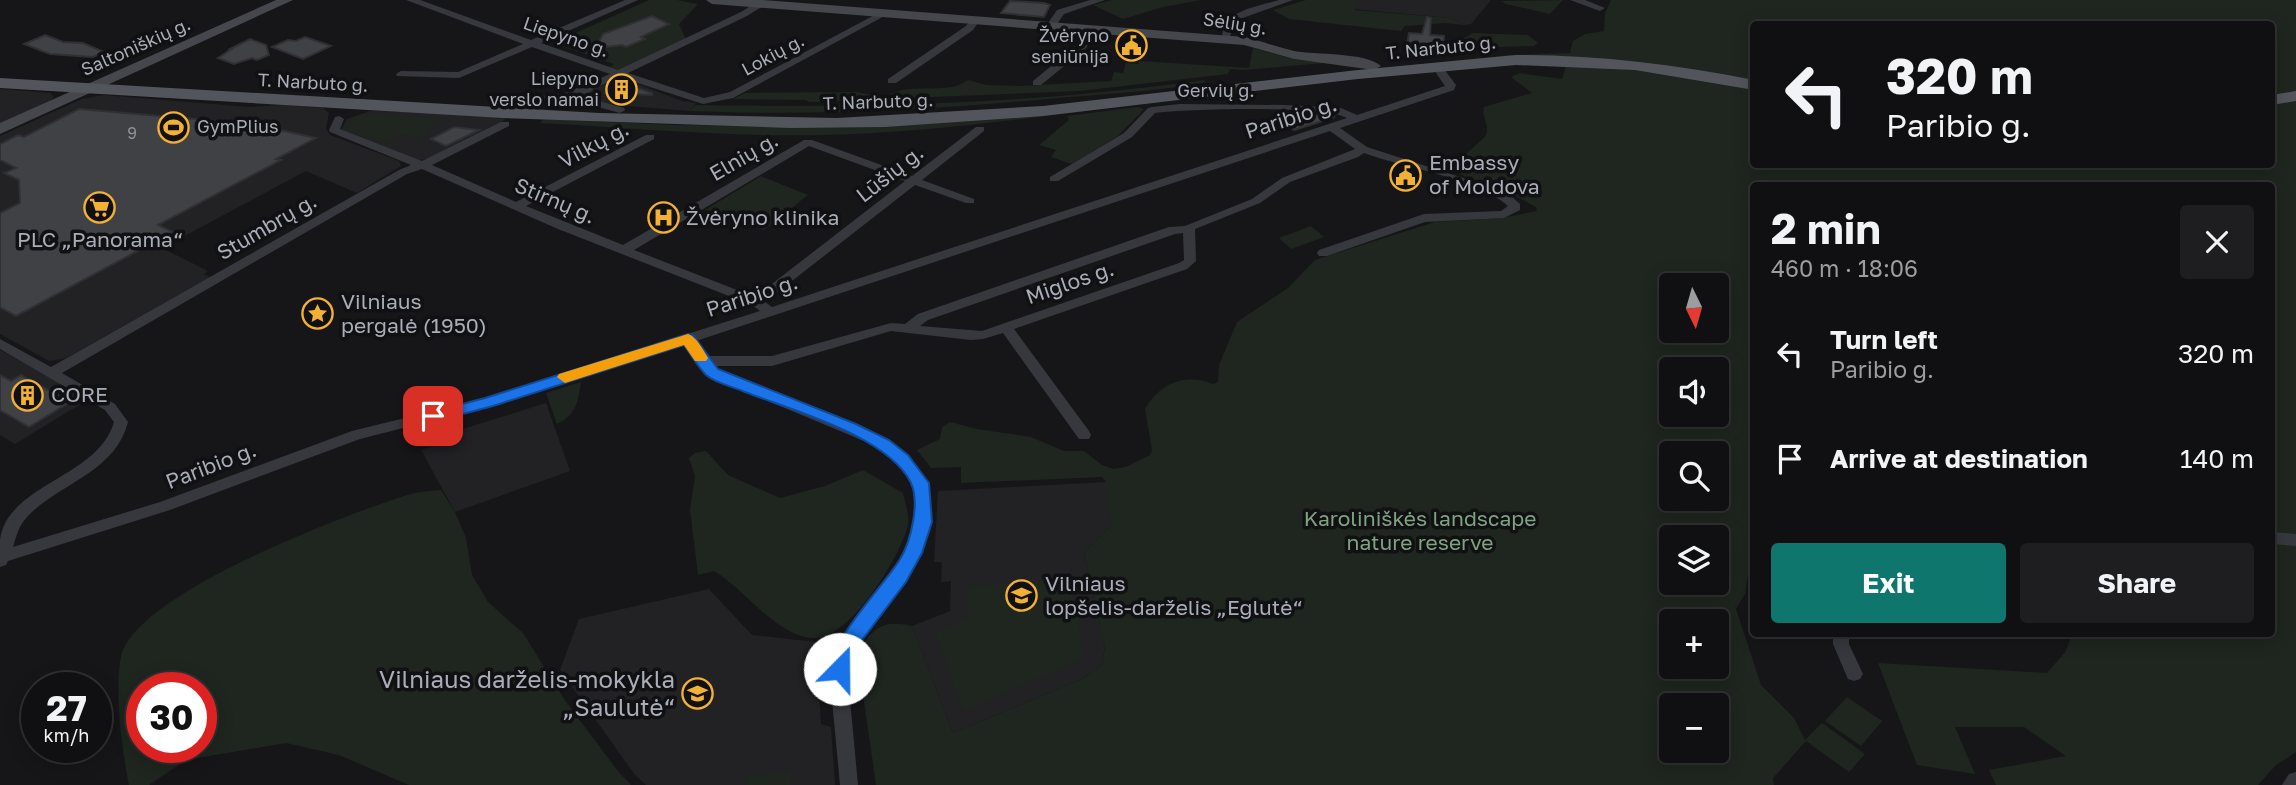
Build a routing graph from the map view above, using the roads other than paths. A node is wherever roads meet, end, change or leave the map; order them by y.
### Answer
1 (287, 0) edge
2 (411, 0) edge
3 (633, 0) edge
4 (712, 0) edge
5 (1100, 0) edge
6 (1288, 0) edge
7 (1575, 0) edge
8 (760, 4) junction
9 (1600, 8) dead end
10 (877, 9) edge
11 (975, 20) junction
12 (1051, 26) junction
13 (1095, 29) junction
14 (1226, 39) junction
15 (532, 44) junction
16 (1374, 66) junction
17 (1437, 67) junction
18 (0, 69) edge
19 (1750, 71) edge
20 (1392, 72) junction
21 (401, 74) dead end
22 (619, 74) junction
23 (116, 77) junction
24 (892, 81) dead end
25 (0, 83) edge
26 (1037, 83) dead end
27 (1750, 84) edge
28 (51, 86) junction
29 (588, 88) junction
30 (90, 89) junction
31 (670, 91) joint
32 (2296, 96) edge
33 (2275, 100) edge
34 (508, 103) junction
35 (51, 106) junction
36 (2296, 109) edge
37 (620, 110) junction
38 (2275, 112) edge
39 (339, 119) dead end
40 (1356, 119) junction
41 (505, 124) dead end
42 (1331, 127) junction
43 (0, 129) edge
44 (980, 129) dead end
45 (650, 137) dead end
46 (1362, 149) junction
47 (421, 165) junction
48 (1054, 179) dead end
49 (913, 180) junction
50 (970, 201) dead end
51 (517, 206) junction
52 (1189, 229) junction
53 (624, 250) junction
54 (1323, 253) dead end
55 (757, 302) junction
56 (771, 312) junction
57 (910, 327) junction
58 (1006, 327) junction
59 (688, 339) junction
60 (0, 343) edge
61 (703, 361) junction
62 (53, 372) junction
63 (1084, 435) dead end
64 (2275, 538) edge
65 (2296, 540) edge
66 (0, 558) edge
67 (1841, 637) edge
68 (1854, 674) dead end
69 (2296, 780) edge
70 (849, 785) edge
71 (2291, 785) edge

1 - 23 street, Saltoniškių g.
2 - 15 street, Liepyno g.
3 - 15 street
4 - 8 street, Sėlių g.
5 - 12 street
6 - 14 street
7 - 9 street
8 - 10 street, Sėlių g.
8 - 22 street
10 - 11 street, Sėlių g.
10 - 31 street, Lokių g.
11 - 12 street, Sėlių g.
11 - 24 street
12 - 13 street, Sėlių g.
13 - 14 street, Sėlių g.
13 - 26 street
14 - 16 street, Sėlių g.
15 - 21 street
15 - 22 street, Liepyno g.
16 - 19 main road, T. Narbuto g.
16 - 20 main road
16 - 37 main road, T. Narbuto g.
17 - 20 main road, T. Narbuto g.
17 - 27 main road, T. Narbuto g.
17 - 40 street, Paribio g.
18 - 23 main road, T. Narbuto g.
20 - 30 main road, T. Narbuto g.
22 - 29 street
22 - 31 street, Liepyno g.
23 - 30 street, Saltoniškių g.
23 - 34 main road, T. Narbuto g.
25 - 28 main road, T. Narbuto g.
28 - 30 main road, T. Narbuto g.
28 - 35 street
29 - 34 street
29 - 37 street
30 - 35 street, Saltoniškių g.
32 - 33 main road
34 - 37 main road, T. Narbuto g.
35 - 43 street, Saltoniškių g.
36 - 38 main road
39 - 47 street, Stirnų g.
40 - 42 street, Paribio g.
40 - 48 street, Gervių g.
41 - 47 street, Stumbrų g.
42 - 46 street
42 - 56 street, Paribio g.
44 - 49 street, Lūšių g.
45 - 51 street, Vilkų g.
46 - 52 street
46 - 54 street
47 - 51 street, Stirnų g.
47 - 62 street, Stumbrų g.
49 - 50 street, Elnių g.
49 - 53 street, Elnių g.
49 - 55 street, Lūšių g.
51 - 53 street, Stirnų g.
52 - 57 street
52 - 58 street, Miglos g.
53 - 55 street, Stirnų g.
55 - 56 street, Stirnų g.
56 - 59 street, Paribio g.
57 - 58 street, Miglos g.
57 - 61 street, Miglos g.
58 - 63 street
59 - 61 street
59 - 66 street, Paribio g.
60 - 62 street
61 - 70 street
62 - 66 street
64 - 65 street
67 - 68 street
69 - 71 street

